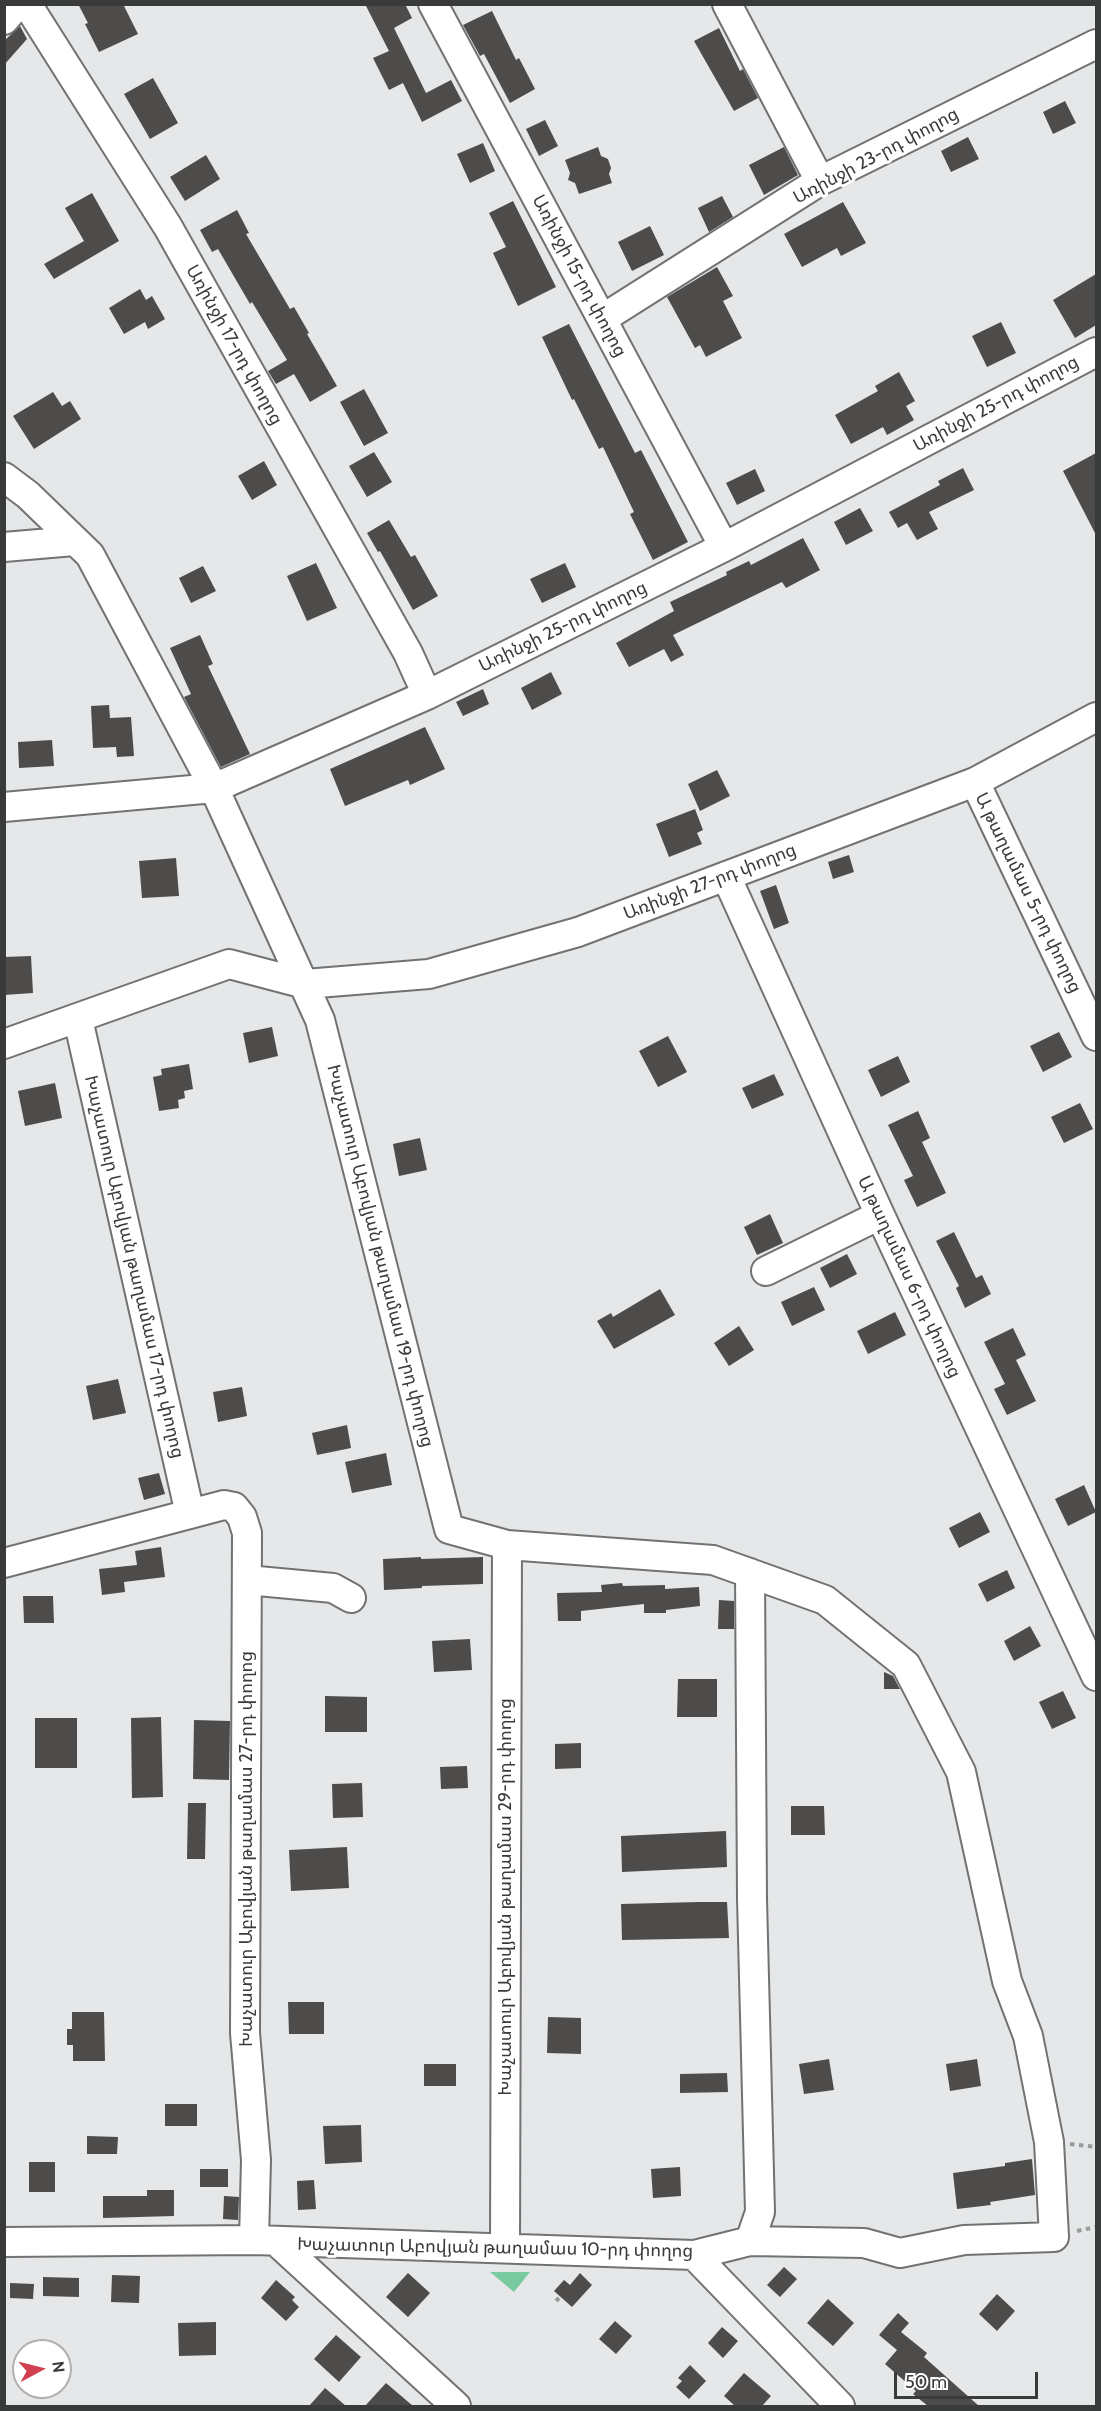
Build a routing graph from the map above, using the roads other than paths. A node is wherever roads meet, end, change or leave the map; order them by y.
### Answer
1 (18, 4) edge
2 (27, 4) edge
3 (433, 4) edge
4 (727, 4) edge
5 (4, 21) edge
6 (1096, 44) edge
7 (820, 181) junction
8 (602, 319) junction
9 (1096, 352) edge
10 (4, 477) edge
11 (74, 541) junction
12 (4, 547) edge
13 (724, 547) junction
14 (427, 695) junction
15 (1096, 717) edge
16 (975, 782) junction
17 (214, 788) junction
18 (4, 807) edge
19 (726, 876) junction
20 (304, 984) junction
21 (78, 1019) junction
22 (1096, 1036) edge
23 (4, 1044) edge
24 (880, 1215) junction
25 (766, 1271) dead end
26 (190, 1514) junction
27 (507, 1545) junction
28 (4, 1563) edge
29 (750, 1573) junction
30 (247, 1580) junction
31 (351, 1598) dead end
32 (1096, 1676) edge
33 (265, 2241) junction
34 (750, 2241) junction
35 (4, 2242) edge
36 (505, 2248) junction
37 (694, 2255) junction
38 (456, 2406) edge
39 (840, 2406) edge

1 - 5 street
2 - 14 street, Առինջի 17-րդ փողոց
3 - 8 street, Առինջի 15-րդ փողոց
4 - 7 street
6 - 7 street, Առինջի 23-րդ փողոց
7 - 8 street, Առինջի 23-րդ փողոց
8 - 13 street, Առինջի 15-րդ փողոց
9 - 13 street, Առինջի 25-րդ փողոց
10 - 11 street
11 - 12 street
11 - 17 street
13 - 14 street, Առինջի 25-րդ փողոց
14 - 17 street, Առինջի 25-րդ փողոց
15 - 16 street, Առինջի 27-րդ փողոց
16 - 19 street, Առինջի 27-րդ փողոց
16 - 22 street, Ա թաղամաս 5-րդ փողոց
17 - 18 street, Առինջի 25-րդ փողոց
17 - 20 street
19 - 20 street, Առինջի 27-րդ փողոց
19 - 24 street, Ա թաղամաս 6-րդ փողոց
20 - 21 street, Առինջի 27-րդ փողոց
20 - 27 street, Խաչատուր Աբովյան թաղամաս 19-րդ փողոց
21 - 23 street, Առինջի 27-րդ փողոց
21 - 26 street, Խաչատուր Աբովյան թաղամաս 17-րդ փողոց
24 - 25 street
24 - 32 street, Ա թաղամաս 6-րդ փողոց
26 - 28 street
26 - 30 street, Խաչատուր Աբովյան թաղամաս 27-րդ փողոց
27 - 29 street
27 - 36 street, Խաչատուր Աբովյան թաղամաս 29-րդ փողոց
29 - 34 street
29 - 34 street, Խաչատուր Աբովյան թաղամաս 10-րդ փողոց
30 - 31 street
30 - 33 street, Խաչատուր Աբովյան թաղամաս 27-րդ փողոց
33 - 35 street, Խաչատուր Աբովյան թաղամաս 10-րդ փողոց
33 - 36 street, Խաչատուր Աբովյան թաղամաս 10-րդ փողոց
33 - 38 street
34 - 37 street, Խաչատուր Աբովյան թաղամաս 10-րդ փողոց
36 - 37 street, Խաչատուր Աբովյան թաղամաս 10-րդ փողոց
37 - 39 street

